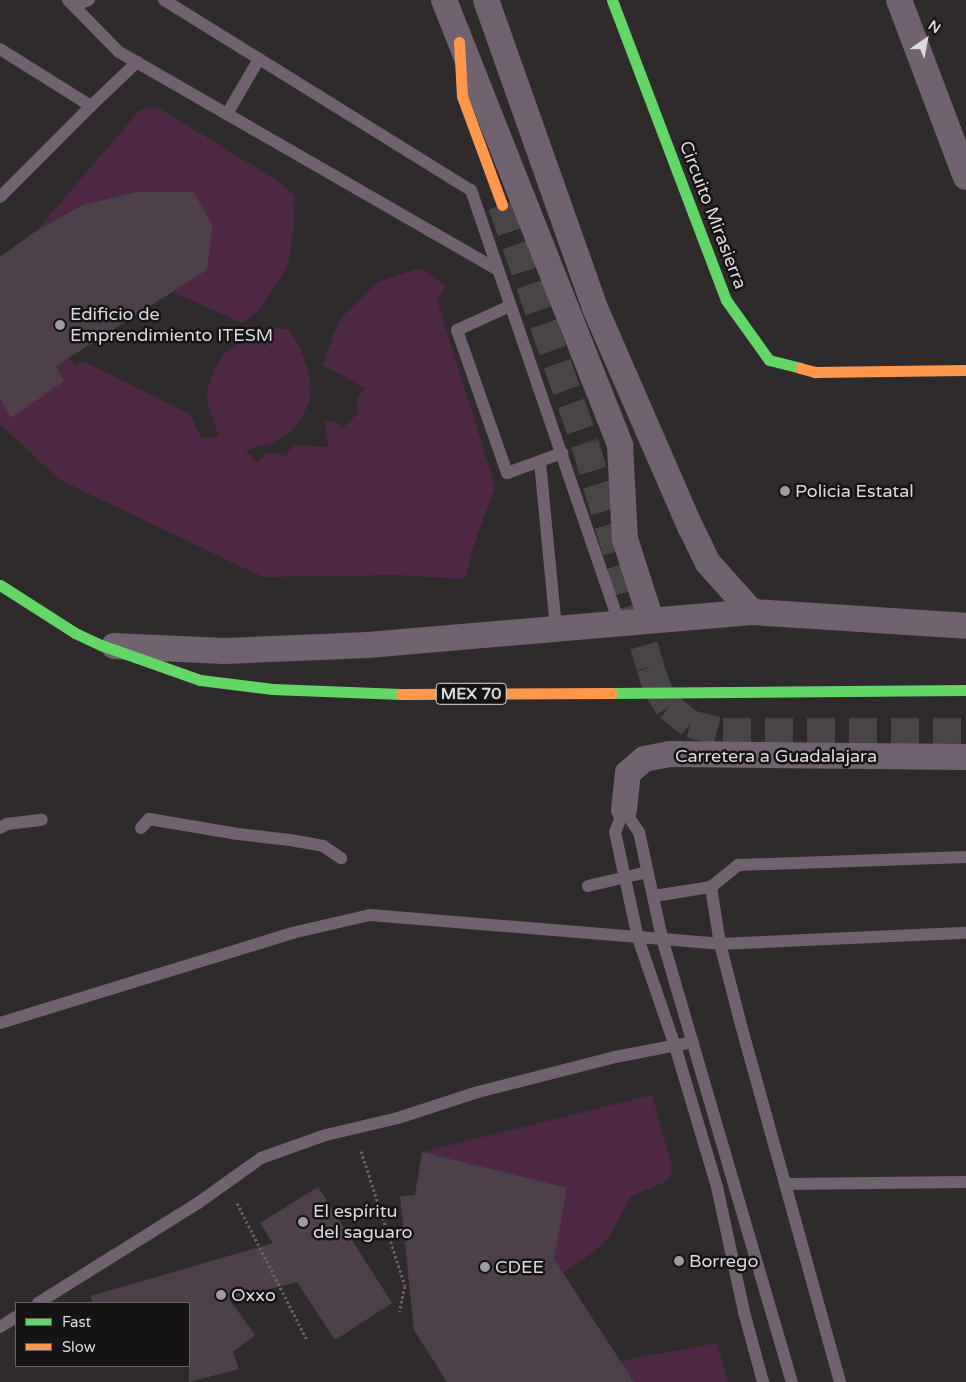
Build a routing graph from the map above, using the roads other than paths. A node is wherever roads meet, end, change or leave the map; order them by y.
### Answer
1 (89, 0) edge
2 (164, 0) edge
3 (444, 0) edge
4 (486, 0) edge
5 (612, 0) edge
6 (899, 0) edge
7 (71, 3) edge
8 (459, 42) junction
9 (0, 49) edge
10 (259, 59) junction
11 (137, 62) junction
12 (91, 106) junction
13 (227, 114) junction
14 (966, 178) edge
15 (0, 197) edge
16 (502, 205) tunnel mouth
17 (497, 269) junction
18 (510, 306) junction
19 (966, 370) edge
20 (562, 453) junction
21 (540, 462) junction
22 (0, 585) edge
23 (752, 612) junction
24 (651, 620) junction
25 (619, 623) junction
26 (966, 626) edge
27 (556, 628) junction
28 (101, 645) junction
29 (966, 690) edge
30 (966, 756) edge
31 (624, 810) junction
32 (42, 820) dead end
33 (0, 828) edge
34 (141, 828) dead end
35 (966, 856) edge
36 (340, 858) dead end
37 (647, 872) junction
38 (625, 877) junction
39 (588, 886) dead end
40 (711, 887) junction
41 (654, 896) junction
42 (966, 933) edge
43 (638, 938) junction
44 (662, 938) junction
45 (720, 944) junction
46 (0, 1023) edge
47 (692, 1042) junction
48 (675, 1046) junction
49 (966, 1182) edge
50 (785, 1184) junction
51 (40, 1302) edge
52 (15, 1318) edge
53 (0, 1327) edge
54 (763, 1382) edge
55 (792, 1382) edge
56 (840, 1382) edge

1 - 7 lane
2 - 10 lane
3 - 8 street
4 - 23 street
5 - 19 main road, Circuito Mirasierra
6 - 14 street
7 - 11 lane
8 - 16 main road
8 - 24 street
9 - 12 lane
10 - 13 lane
10 - 17 lane
11 - 12 lane
11 - 13 lane
12 - 15 lane
13 - 17 lane
17 - 18 lane
18 - 20 lane
18 - 21 lane
20 - 21 lane
20 - 25 lane
21 - 27 lane
22 - 28 main road, MEX 70
23 - 24 street
23 - 26 street
24 - 25 street
25 - 27 street
27 - 28 street
28 - 29 main road, MEX 70
30 - 31 street, Carretera a Guadalajara
31 - 37 lane
31 - 38 lane
32 - 33 lane
34 - 36 lane
35 - 40 lane
37 - 38 lane
37 - 41 lane
38 - 39 lane
38 - 43 lane
40 - 41 lane
40 - 45 lane
41 - 44 lane
42 - 45 lane
43 - 44 lane
43 - 46 lane
43 - 48 lane
44 - 45 lane
44 - 47 lane
45 - 50 lane
47 - 48 lane
47 - 55 lane
48 - 51 lane
48 - 54 lane
49 - 50 lane
50 - 56 lane
52 - 53 lane

